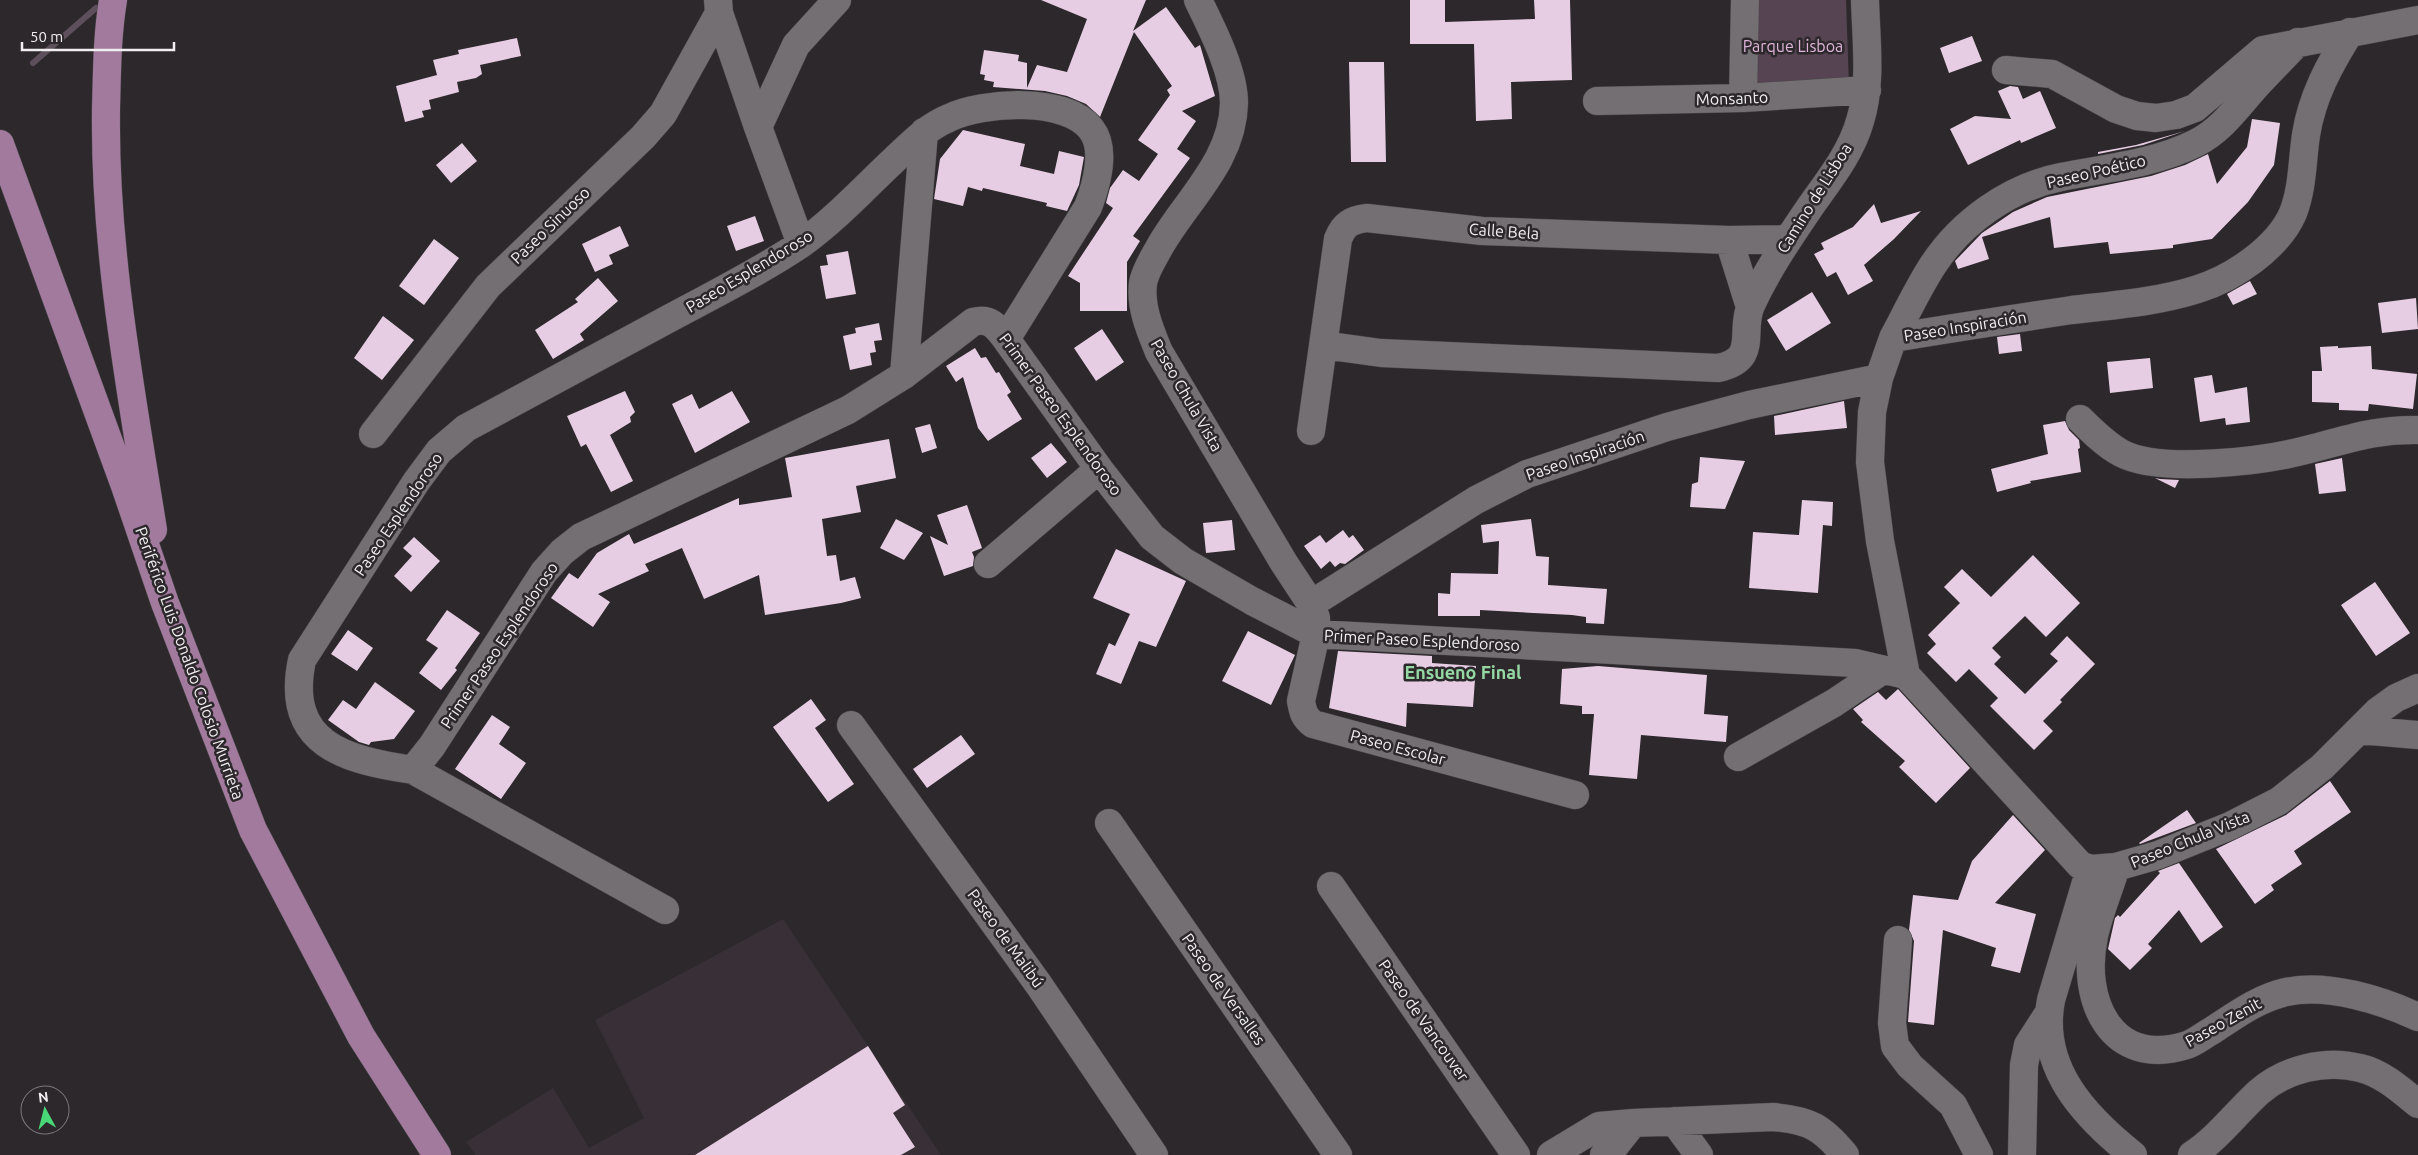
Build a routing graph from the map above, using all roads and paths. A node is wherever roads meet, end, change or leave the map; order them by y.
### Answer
1 (113, 0) edge
2 (836, 0) edge
3 (1198, 0) edge
4 (1745, 0) edge
5 (1865, 0) edge
6 (719, 6) edge
7 (2417, 20) edge
8 (2350, 32) junction
9 (2298, 42) junction
10 (2006, 70) dead end
11 (1867, 90) junction
12 (1744, 98) junction
13 (1597, 101) dead end
14 (758, 127) junction
15 (924, 132) junction
16 (0, 144) edge
17 (1788, 239) junction
18 (1729, 240) junction
19 (801, 244) junction
20 (1750, 307) junction
21 (1893, 338) junction
22 (1006, 339) junction
23 (1323, 345) junction
24 (904, 375) junction
25 (1879, 378) junction
26 (2080, 419) dead end
27 (2418, 430) edge
28 (1311, 431) dead end
29 (373, 434) dead end
30 (1099, 469) junction
31 (988, 564) dead end
32 (165, 603) junction
33 (1314, 618) junction
34 (1895, 673) junction
35 (2418, 688) edge
36 (852, 725) dead end
37 (2360, 730) junction
38 (2418, 735) edge
39 (1738, 758) dead end
40 (413, 770) junction
41 (1575, 795) dead end
42 (1109, 823) dead end
43 (2116, 867) junction
44 (2090, 869) junction
45 (1331, 886) dead end
46 (665, 910) dead end
47 (1898, 940) dead end
48 (2048, 1014) junction
49 (2418, 1017) edge
50 (2418, 1104) edge
51 (1674, 1121) junction
52 (1633, 1123) junction
53 (1609, 1151) edge
54 (437, 1155) edge
55 (1154, 1155) edge
56 (1338, 1155) edge
57 (1516, 1155) edge
58 (1551, 1155) edge
59 (1699, 1155) edge
60 (1845, 1155) edge
61 (1979, 1155) edge
62 (2022, 1155) edge
63 (2133, 1155) edge
64 (2192, 1155) edge

1 - 32 main road
2 - 14 street
3 - 33 street, Paseo Chula Vista
4 - 12 street
5 - 11 street, Camino de Lisboa
6 - 14 street, Paseo Sinuoso
6 - 29 street, Paseo Sinuoso
7 - 8 street
8 - 9 street
8 - 21 street, Paseo Inspiración
9 - 10 street
9 - 21 street, Paseo Poético
11 - 12 street, Monsanto
11 - 17 street, Camino de Lisboa
12 - 13 street, Monsanto
14 - 19 street, Paseo Sinuoso
15 - 19 street, Paseo Esplendoroso
15 - 22 street, Paseo Esplendoroso
15 - 24 street
16 - 32 main road, Periférico Luis Donaldo Colosio Murrieta
17 - 18 street, Calle Bela
17 - 20 street, Camino de Lisboa
18 - 20 street
18 - 23 street, Calle Bela
19 - 40 street, Paseo Esplendoroso
20 - 23 street, Camino de Lisboa
21 - 25 street, Paseo Inspiración
22 - 24 street, Primer Paseo Esplendoroso
22 - 30 street, Primer Paseo Esplendoroso
23 - 28 street, Calle Bela
24 - 40 street, Primer Paseo Esplendoroso
25 - 33 street, Paseo Inspiración
25 - 34 street
26 - 27 street
30 - 31 street
30 - 33 street, Primer Paseo Esplendoroso
32 - 54 main road, Periférico Luis Donaldo Colosio Murrieta
33 - 34 street, Primer Paseo Esplendoroso
33 - 41 street, Paseo Escolar
34 - 39 street
34 - 44 street
35 - 37 street, Paseo Chula Vista
36 - 55 street, Paseo de Malibú
37 - 38 street
37 - 43 street, Paseo Chula Vista
40 - 46 street
42 - 56 street, Paseo de Versalles
43 - 44 street, Paseo Chula Vista
43 - 49 street, Paseo Zenit
44 - 48 street
45 - 57 street, Paseo de Vancouver
47 - 61 street
48 - 62 street
48 - 63 street
50 - 64 street
51 - 52 street
51 - 59 street
51 - 60 street
52 - 53 street
52 - 58 street

